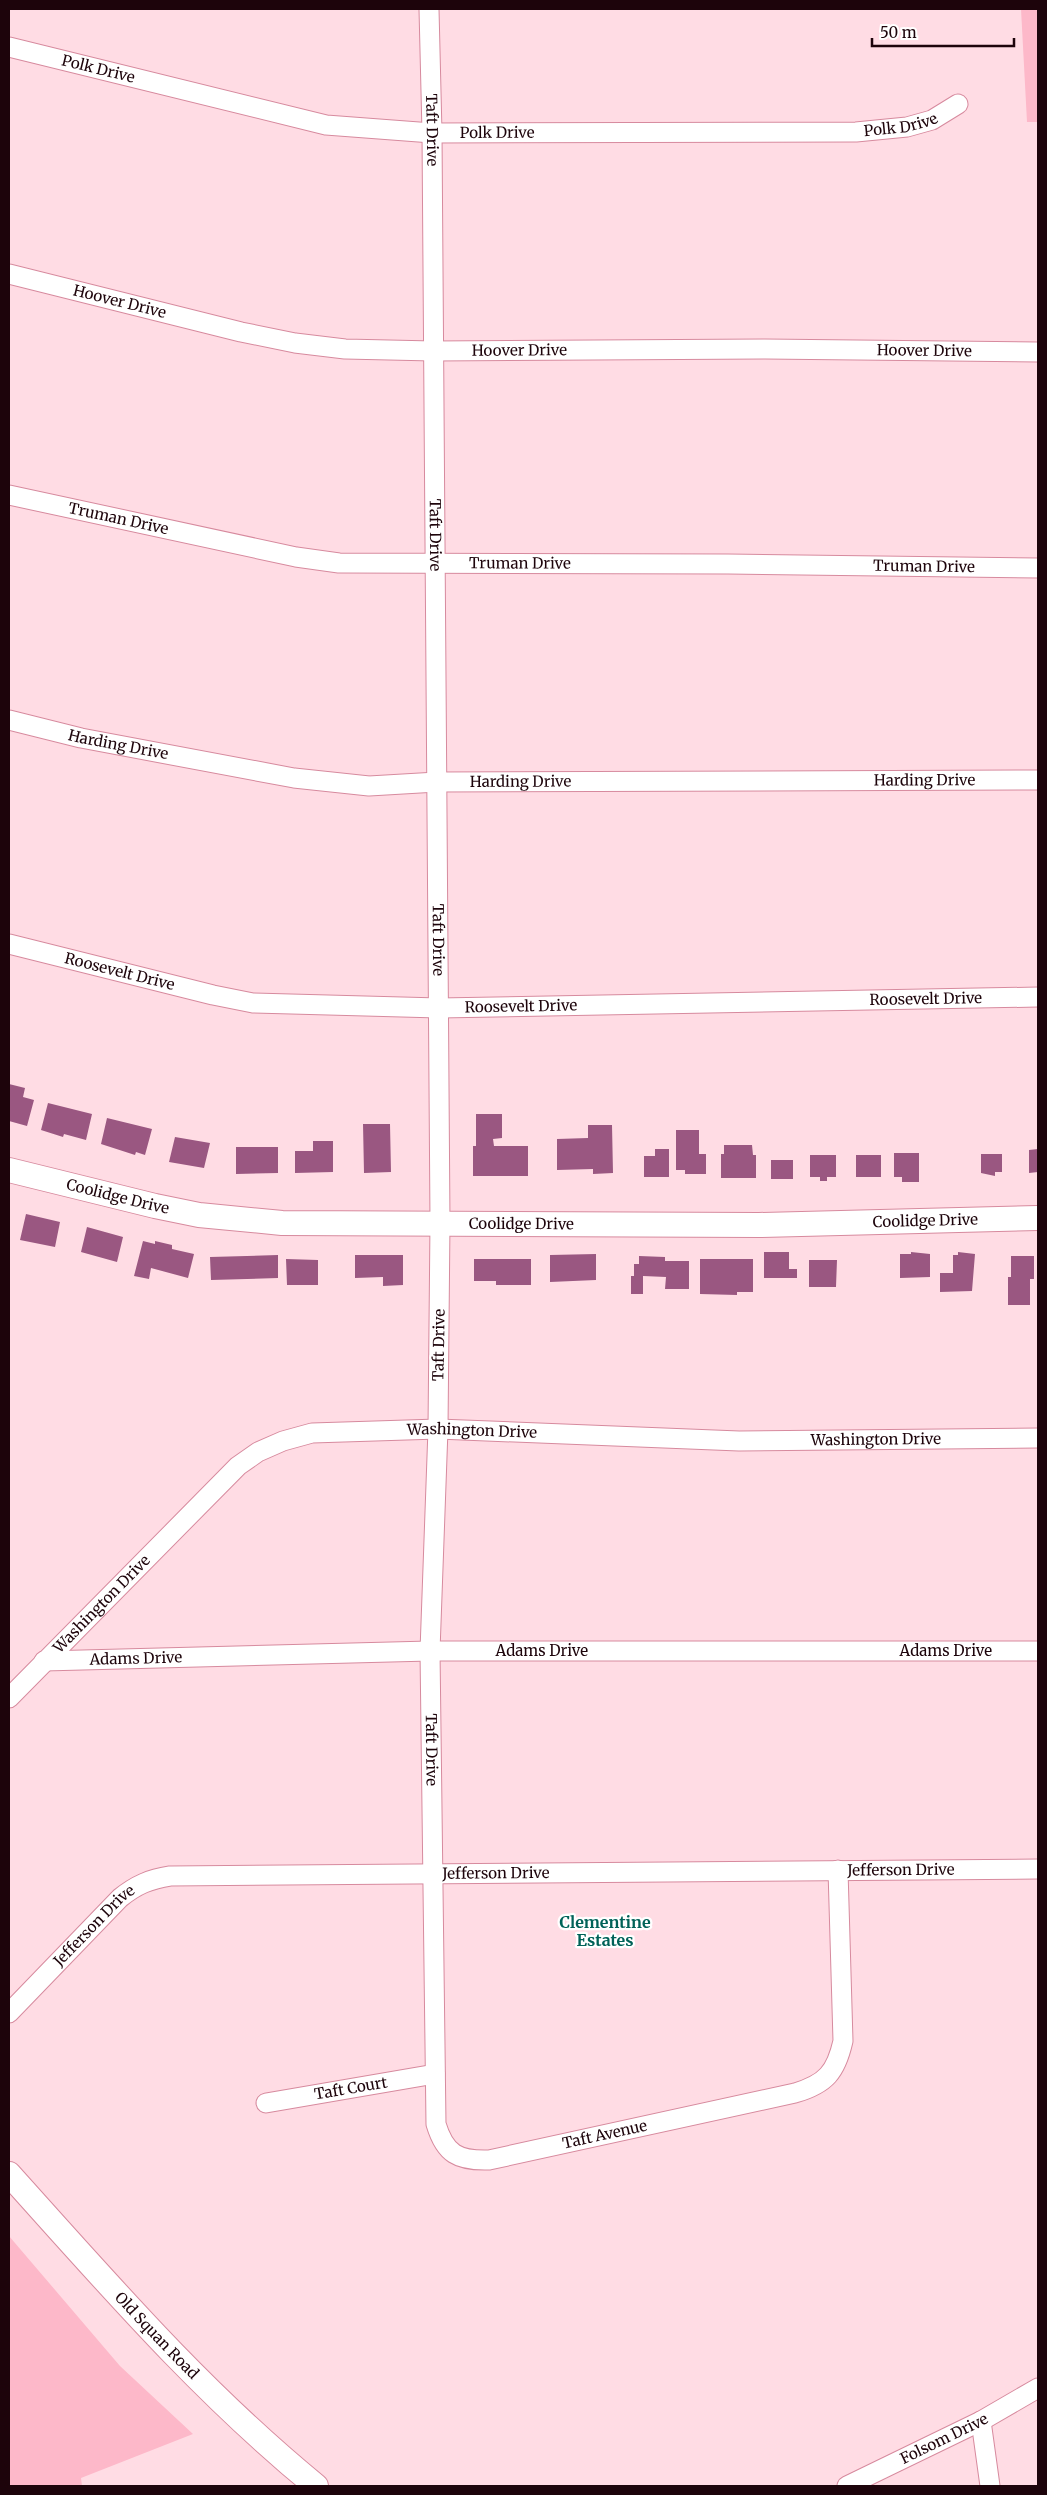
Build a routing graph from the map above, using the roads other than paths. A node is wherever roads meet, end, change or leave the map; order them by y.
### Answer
1 (429, 9) edge
2 (9, 47) edge
3 (958, 104) dead end
4 (432, 133) junction
5 (9, 274) edge
6 (433, 351) junction
7 (1038, 352) edge
8 (9, 495) edge
9 (435, 564) junction
10 (1038, 568) edge
11 (9, 720) edge
12 (1038, 780) edge
13 (437, 782) junction
14 (9, 944) edge
15 (1038, 997) edge
16 (439, 1008) junction
17 (9, 1170) edge
18 (1038, 1218) edge
19 (440, 1222) junction
20 (438, 1429) junction
21 (1038, 1438) edge
22 (430, 1651) junction
23 (1038, 1651) edge
24 (44, 1661) junction
25 (9, 1698) edge
26 (1038, 1869) edge
27 (838, 1870) junction
28 (433, 1872) junction
29 (9, 2013) edge
30 (435, 2074) junction
31 (266, 2103) dead end
32 (9, 2174) edge
33 (1038, 2388) edge
34 (982, 2421) junction
35 (316, 2486) edge
36 (847, 2486) edge
37 (990, 2486) edge

1 - 4 street, Taft Drive
2 - 4 street, Polk Drive
3 - 4 street, Polk Drive
4 - 6 street, Taft Drive
5 - 6 street, Hoover Drive
6 - 7 street, Hoover Drive
6 - 9 street, Taft Drive
8 - 9 street, Truman Drive
9 - 10 street, Truman Drive
9 - 13 street, Taft Drive
11 - 13 street, Harding Drive
12 - 13 street, Harding Drive
13 - 16 street, Taft Drive
14 - 16 street, Roosevelt Drive
15 - 16 street, Roosevelt Drive
16 - 19 street, Taft Drive
17 - 19 street, Coolidge Drive
18 - 19 street, Coolidge Drive
19 - 20 street, Taft Drive
20 - 21 street, Washington Drive
20 - 22 street, Taft Drive
20 - 24 street, Washington Drive
22 - 23 street, Adams Drive
22 - 24 street, Adams Drive
22 - 28 street, Taft Drive
24 - 25 street, Washington Drive
26 - 27 street, Jefferson Drive
27 - 28 street, Jefferson Drive
27 - 30 street, Taft Avenue
28 - 29 street, Jefferson Drive
28 - 30 street, Taft Avenue
30 - 31 street, Taft Court
32 - 35 street, Old Squan Road
33 - 34 street, Folsom Drive
34 - 36 street, Folsom Drive
34 - 37 street

